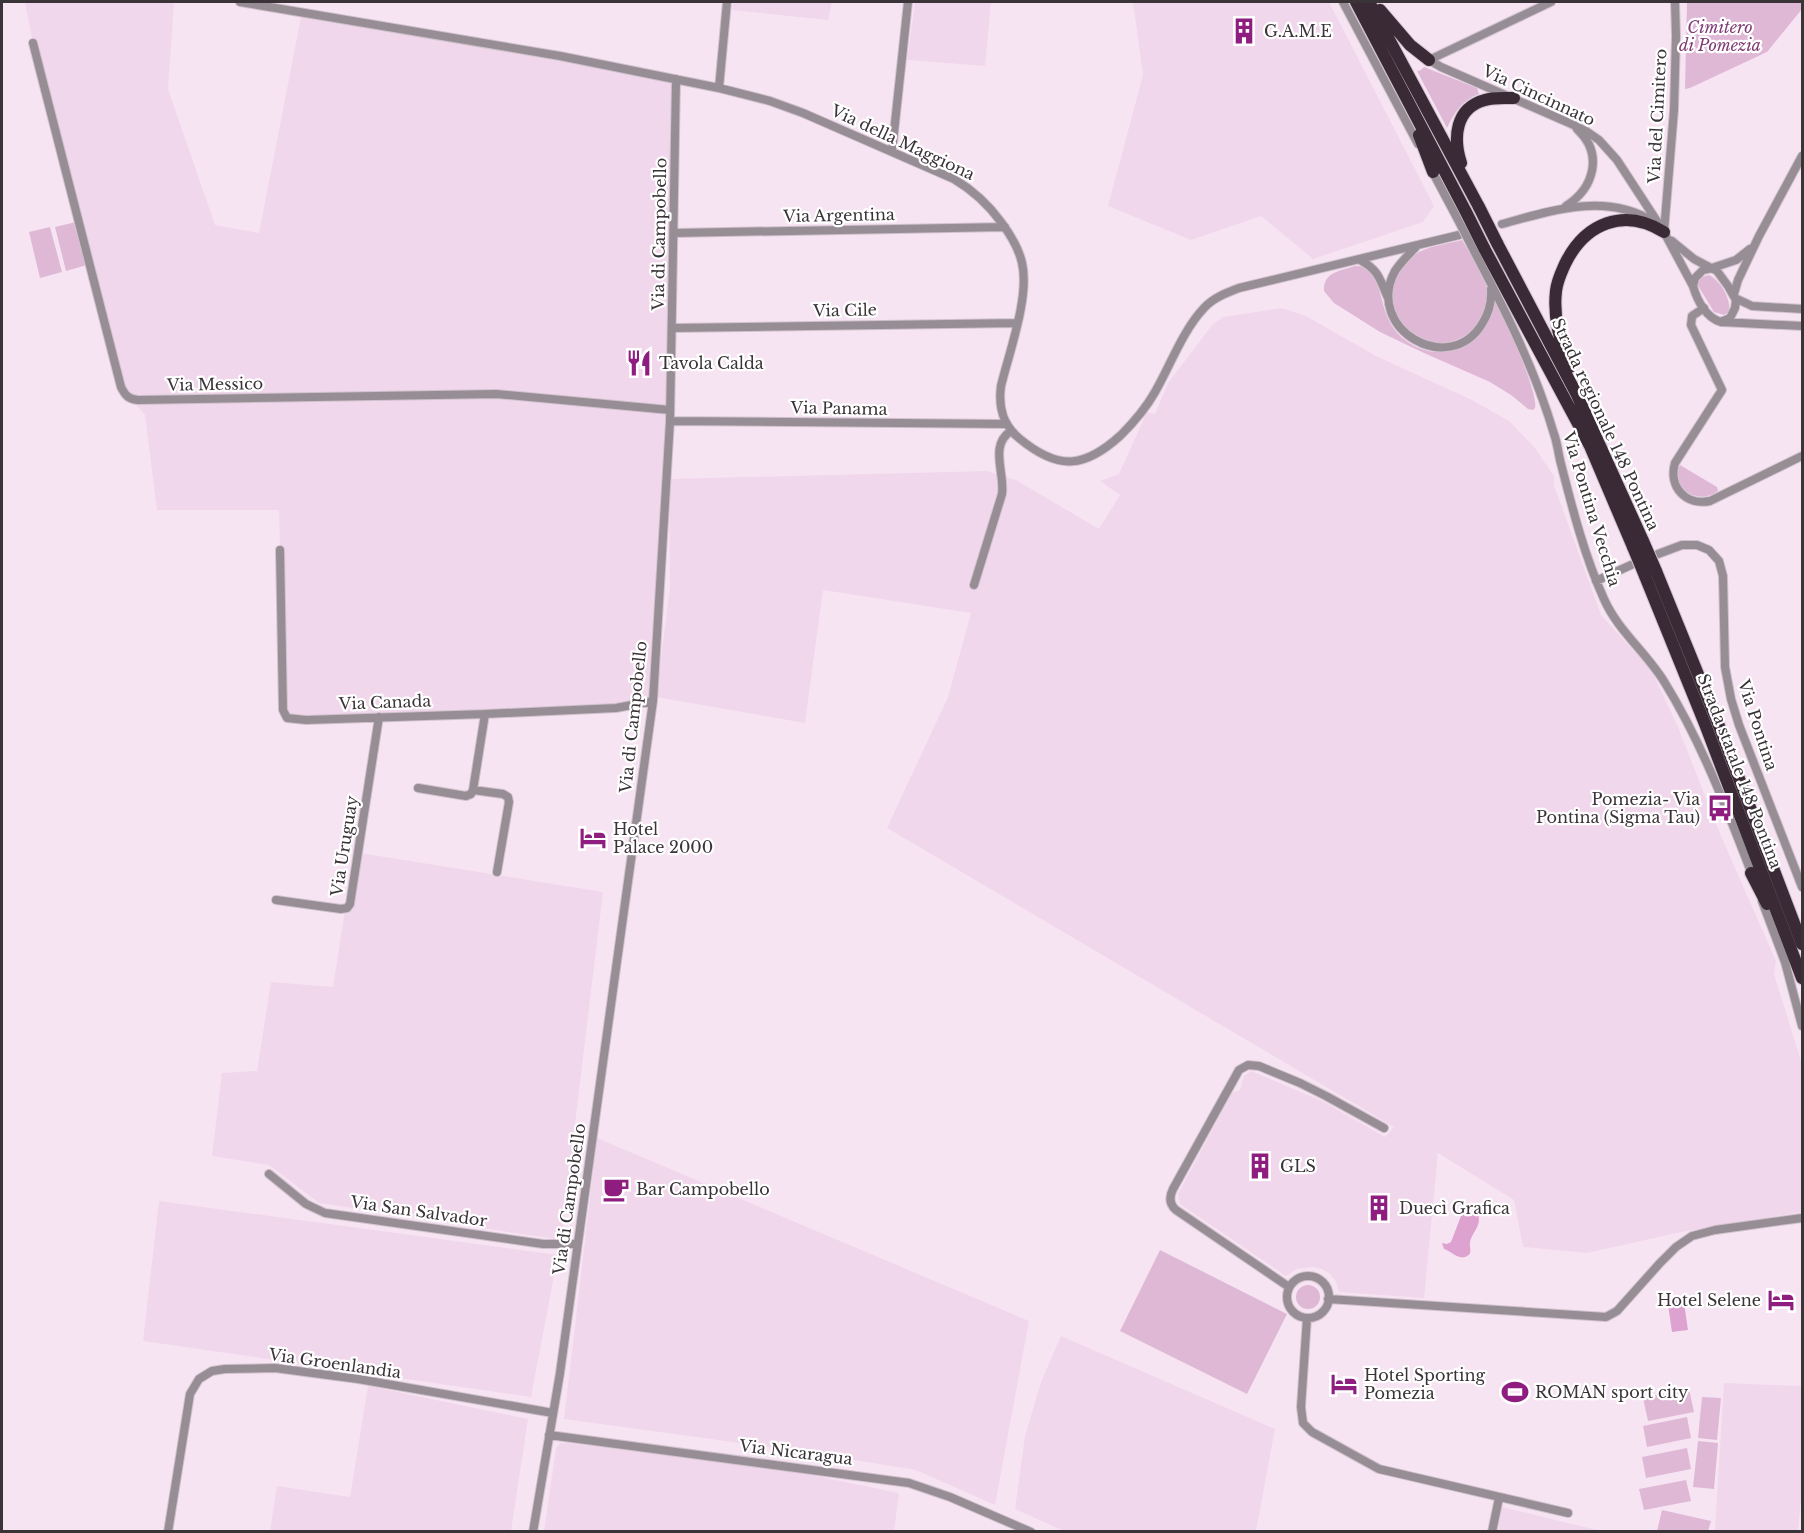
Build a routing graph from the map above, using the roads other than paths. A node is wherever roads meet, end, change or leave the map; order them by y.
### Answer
1 (240, 2) edge
2 (727, 2) edge
3 (908, 2) edge
4 (1342, 2) edge
5 (1356, 2) edge
6 (1371, 2) edge
7 (1551, 2) edge
8 (1675, 2) edge
9 (33, 43) dead end
10 (1429, 60) junction
11 (676, 79) junction
12 (719, 88) junction
13 (1402, 89) junction
14 (1514, 98) junction
15 (1567, 122) junction
16 (892, 151) junction
17 (1803, 156) edge
18 (1433, 172) junction
19 (1471, 193) junction
20 (1666, 204) junction
21 (1560, 209) junction
22 (1649, 209) junction
23 (1461, 214) junction
24 (1502, 224) dead end
25 (1005, 227) junction
26 (1664, 232) junction
27 (674, 233) junction
28 (1459, 236) dead end
29 (1759, 236) junction
30 (1416, 247) junction
31 (1479, 249) junction
32 (1360, 261) junction
33 (1711, 268) junction
34 (1490, 282) junction
35 (1692, 286) junction
36 (1734, 296) junction
37 (1388, 298) junction
38 (1704, 308) junction
39 (1799, 309) edge
40 (1721, 322) junction
41 (1017, 323) junction
42 (1799, 326) edge
43 (673, 328) junction
44 (670, 410) junction
45 (670, 421) junction
46 (1009, 428) junction
47 (1599, 441) junction
48 (1803, 456) edge
49 (1638, 544) junction
50 (280, 550) dead end
51 (1658, 554) dead end
52 (1631, 565) dead end
53 (1651, 574) junction
54 (1596, 581) junction
55 (974, 585) dead end
56 (653, 701) junction
57 (485, 714) junction
58 (379, 717) junction
59 (418, 788) dead end
60 (473, 790) junction
61 (497, 872) dead end
62 (1751, 873) junction
63 (1777, 877) junction
64 (1803, 887) edge
65 (276, 900) dead end
66 (1803, 920) edge
67 (1803, 944) edge
68 (1794, 957) junction
69 (1803, 978) edge
70 (1803, 1026) edge
71 (1384, 1128) dead end
72 (269, 1174) dead end
73 (1803, 1218) edge
74 (577, 1244) junction
75 (1289, 1287) junction
76 (1328, 1299) junction
77 (1307, 1318) junction
78 (553, 1413) junction
79 (549, 1435) junction
80 (1499, 1498) junction
81 (1568, 1513) dead end
82 (168, 1532) edge
83 (533, 1532) edge
84 (1031, 1532) edge
85 (1492, 1532) edge

1 - 11 street, Via della Maggiona
2 - 12 street
3 - 16 street
4 - 18 street
5 - 13 highway, Strada regionale 148 Pontina
6 - 10 highway
6 - 19 highway, Strada regionale 148 Pontina
7 - 10 street
8 - 20 street, Via del Cimitero
9 - 44 street, Via Messico
10 - 14 street, Via Cincinnato
11 - 12 street, Via della Maggiona
11 - 27 street, Via di Campobello
12 - 16 street, Via della Maggiona
13 - 18 highway
13 - 23 highway, Strada regionale 148 Pontina
14 - 15 street, Via Cincinnato
14 - 19 highway
15 - 21 street
15 - 22 street, Via Cincinnato
16 - 25 street, Via della Maggiona
17 - 29 street
18 - 23 street
19 - 47 highway, Strada regionale 148 Pontina, bridge
20 - 22 street
20 - 26 street, Via del Cimitero
21 - 24 street
21 - 26 street
22 - 26 street, Via Cincinnato
23 - 31 highway, Strada regionale 148 Pontina, bridge
25 - 27 street, Via Argentina
25 - 41 street, Via della Maggiona
26 - 33 street, Via Cincinnato
26 - 35 street, Via Cincinnato
26 - 47 highway
27 - 43 street, Via di Campobello
28 - 30 street
29 - 33 street
29 - 36 street
30 - 32 street
30 - 37 street
31 - 34 street, Via Pontina Vecchia
31 - 49 highway, Strada regionale 148 Pontina
32 - 37 street
32 - 46 street
33 - 35 street
33 - 36 street
34 - 37 street
34 - 54 street, Via Pontina Vecchia
35 - 38 street
36 - 39 street
36 - 40 street
38 - 40 street
38 - 48 street
39 - 42 street
40 - 42 street
41 - 43 street, Via Cile
41 - 46 street, Via della Maggiona
43 - 44 street, Via di Campobello
44 - 45 street, Via di Campobello
45 - 46 street, Via Panama
45 - 56 street, Via di Campobello
46 - 55 street
47 - 49 highway, Strada regionale 148 Pontina
49 - 53 highway, Strada regionale 148 Pontina, bridge
50 - 58 street, Via Canada
51 - 64 street, Via Pontina
52 - 54 street
53 - 63 highway, Strada regionale 148 Pontina
53 - 68 highway, Strada statale 148 Pontina
54 - 62 street, Via Pontina Vecchia
56 - 57 street, Via Canada
56 - 74 street, Via di Campobello
57 - 58 street, Via Canada
57 - 60 street
58 - 65 street, Via Uruguay
59 - 60 street
60 - 61 street
62 - 68 highway
62 - 70 street, Via Pontina Vecchia
63 - 66 highway
63 - 67 highway, Strada statale 148 Pontina
68 - 69 highway, Strada statale 148 Pontina
71 - 75 street
72 - 74 street, Via San Salvador
73 - 76 street
74 - 78 street, Via di Campobello
75 - 76 street
75 - 77 street
76 - 77 street
77 - 80 street
78 - 79 street, Via di Campobello
78 - 82 street, Via Groenlandia
79 - 83 street, Via di Campobello
79 - 84 street, Via Nicaragua
80 - 81 street
80 - 85 street

